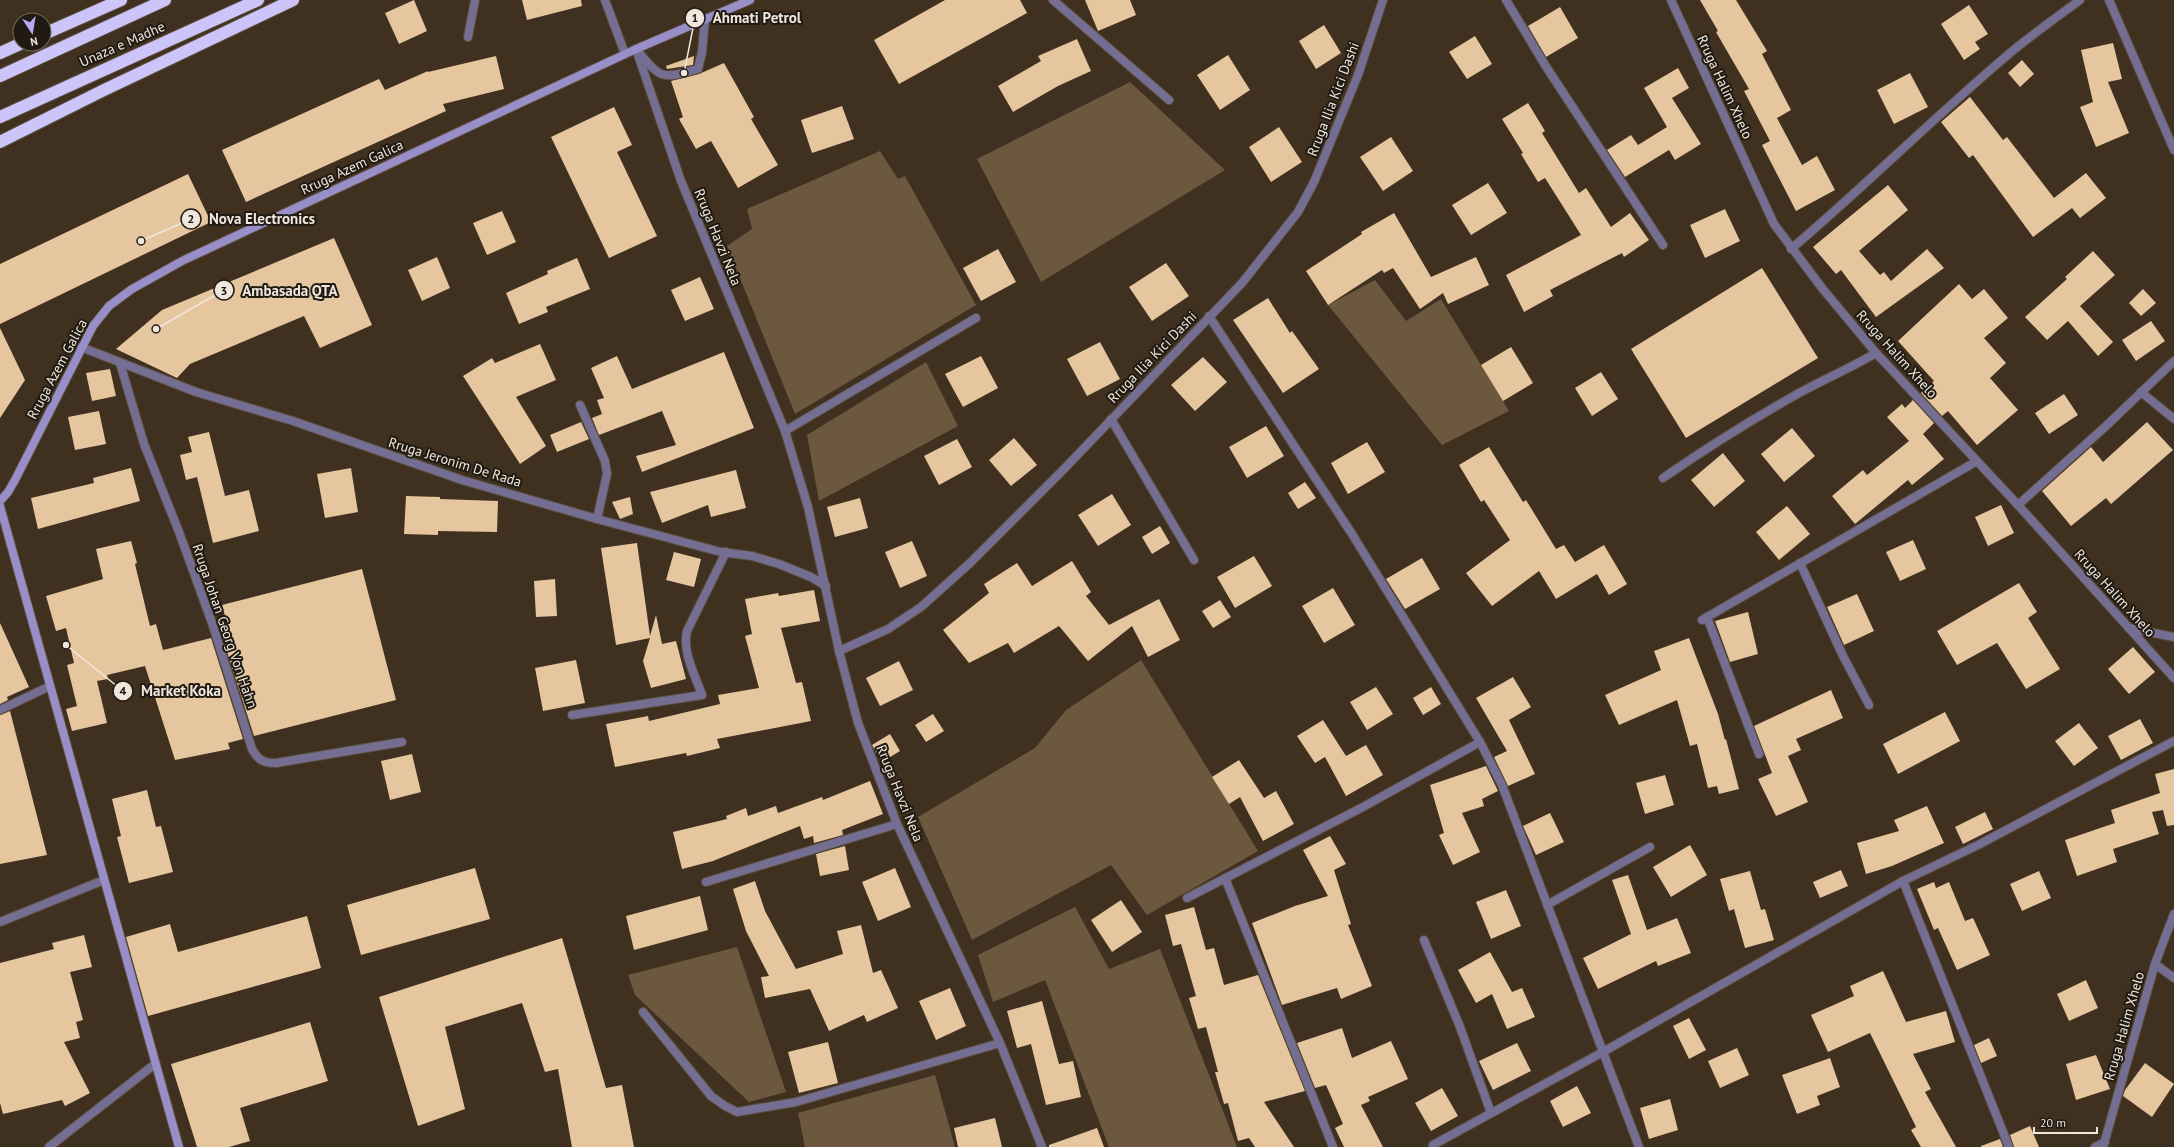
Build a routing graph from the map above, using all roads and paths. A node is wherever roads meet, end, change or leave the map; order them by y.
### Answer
1 (121, 0) edge
2 (165, 0) edge
3 (258, 0) edge
4 (293, 0) edge
5 (475, 0) edge
6 (605, 0) edge
7 (750, 0) edge
8 (1053, 0) edge
9 (1383, 0) edge
10 (1506, 0) edge
11 (1671, 0) edge
12 (2080, 0) edge
13 (2109, 0) edge
14 (705, 19) junction
15 (52, 30) edge
16 (468, 37) dead end
17 (12, 48) edge
18 (636, 49) junction
19 (0, 53) edge
20 (625, 54) junction
21 (0, 76) edge
22 (1169, 100) dead end
23 (0, 117) edge
24 (0, 142) edge
25 (2174, 150) edge
26 (1663, 246) dead end
27 (1791, 249) junction
28 (1209, 316) junction
29 (976, 318) dead end
30 (80, 347) junction
31 (1876, 353) junction
32 (2174, 361) edge
33 (120, 363) junction
34 (2141, 392) junction
35 (580, 406) dead end
36 (1112, 419) junction
37 (2174, 419) edge
38 (785, 431) junction
39 (1977, 461) junction
40 (1663, 478) dead end
41 (0, 501) edge
42 (2018, 505) junction
43 (0, 506) edge
44 (598, 519) junction
45 (726, 552) junction
46 (1194, 560) dead end
47 (1800, 563) junction
48 (826, 586) junction
49 (2129, 628) junction
50 (2174, 637) edge
51 (839, 651) junction
52 (2174, 678) edge
53 (50, 686) junction
54 (1869, 705) dead end
55 (0, 710) edge
56 (572, 715) dead end
57 (2174, 741) edge
58 (402, 742) dead end
59 (1480, 742) junction
60 (1758, 754) dead end
61 (897, 824) junction
62 (1650, 847) dead end
63 (1225, 878) junction
64 (104, 880) junction
65 (1904, 881) junction
66 (706, 882) dead end
67 (1187, 898) dead end
68 (1547, 905) junction
69 (2174, 914) edge
70 (0, 922) edge
71 (1424, 940) dead end
72 (2156, 964) junction
73 (2174, 978) edge
74 (643, 1012) dead end
75 (1000, 1043) junction
76 (1603, 1052) junction
77 (155, 1064) junction
78 (1491, 1113) junction
79 (2104, 1145) edge
80 (1431, 1146) edge
81 (49, 1147) edge
82 (179, 1147) edge
83 (1042, 1147) edge
84 (1333, 1147) edge
85 (1639, 1147) edge
86 (2009, 1147) edge
87 (2095, 1147) edge

1 - 15 highway
2 - 21 highway, Unaza e Madhe
3 - 23 highway, Unaza e Madhe
4 - 24 highway
5 - 16 street
6 - 20 street
7 - 14 main road, Rruga Azem Galica
8 - 22 street
9 - 28 street, Rruga Ilia Kici Dashi
10 - 26 street
11 - 27 street, Rruga Halim Xhelo
12 - 27 street
13 - 25 street
14 - 18 main road, Rruga Azem Galica
14 - 18 street
17 - 19 highway
18 - 20 main road, Rruga Azem Galica
18 - 38 street, Rruga Havzi Nela
20 - 30 main road, Rruga Azem Galica
27 - 31 street, Rruga Halim Xhelo
28 - 36 street, Rruga Ilia Kici Dashi
28 - 59 street
29 - 38 street
30 - 33 street, Rruga Jeronim De Rada
30 - 41 main road, Rruga Azem Galica
31 - 39 street, Rruga Halim Xhelo
31 - 40 street
32 - 34 street
33 - 44 street, Rruga Jeronim De Rada
33 - 58 street, Rruga Johan Georg Von Hahn
34 - 37 street
34 - 42 street
35 - 44 street
36 - 46 street
36 - 51 street, Rruga Ilia Kici Dashi
38 - 48 street, Rruga Havzi Nela
39 - 42 street, Rruga Halim Xhelo
39 - 47 street
42 - 49 street, Rruga Halim Xhelo
43 - 53 main road
44 - 45 street, Rruga Jeronim De Rada
45 - 48 street, Rruga Jeronim De Rada
45 - 56 street
47 - 54 street
47 - 60 street
48 - 51 street, Rruga Havzi Nela
49 - 50 street
49 - 52 street, Rruga Halim Xhelo
51 - 61 street, Rruga Havzi Nela
53 - 55 street
53 - 64 main road
57 - 65 street
59 - 63 street
59 - 68 street
61 - 66 street
61 - 75 street, Rruga Havzi Nela
62 - 68 street
63 - 67 street
63 - 84 street
64 - 70 street
64 - 77 main road
65 - 76 street
65 - 86 street
68 - 76 street
69 - 72 street, Rruga Halim Xhelo
71 - 78 street
72 - 73 street
72 - 79 street, Rruga Halim Xhelo
74 - 75 street
75 - 83 street, Rruga Havzi Nela
76 - 78 street
76 - 85 street
77 - 81 street
77 - 82 main road
78 - 80 street
79 - 87 street

